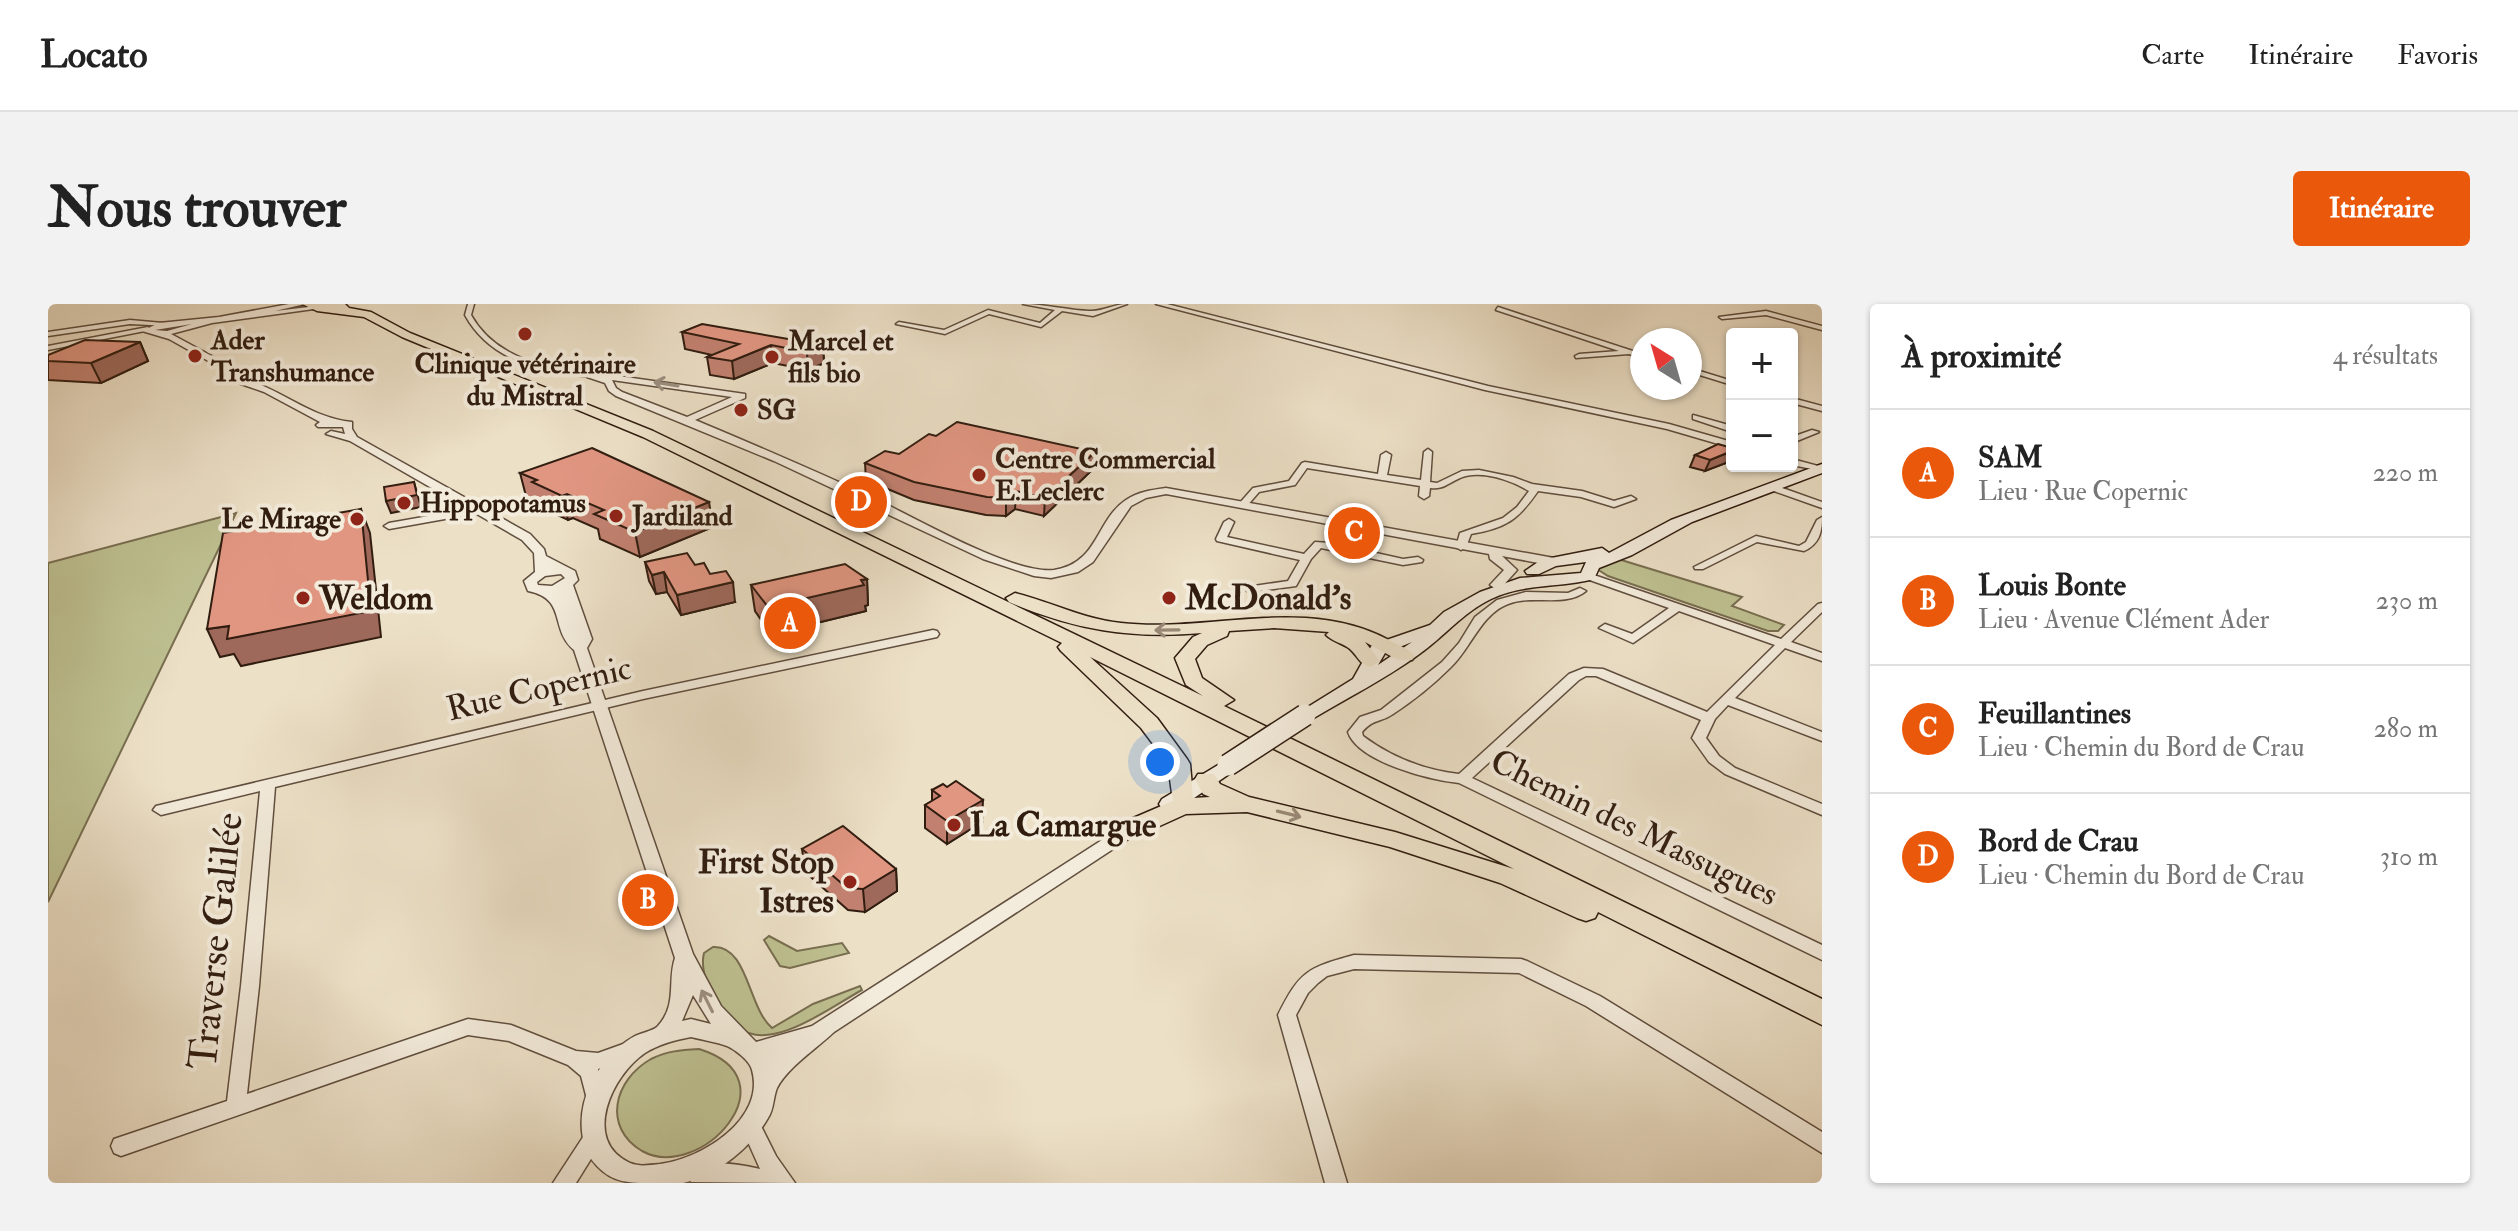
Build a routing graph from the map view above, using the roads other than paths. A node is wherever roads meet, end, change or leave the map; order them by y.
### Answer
1 (471, 304) edge
2 (1026, 304) edge
3 (1124, 304) edge
4 (1159, 304) edge
5 (308, 305) edge
6 (363, 307) edge
7 (1498, 309) dead end
8 (1060, 310) junction
9 (1722, 317) dead end
10 (899, 324) dead end
11 (178, 328) junction
12 (1822, 328) edge
13 (151, 329) junction
14 (48, 334) edge
15 (48, 348) edge
16 (1630, 352) joint
17 (1579, 356) dead end
18 (1702, 374) edge
19 (590, 375) junction
20 (641, 380) junction
21 (1726, 381) edge
22 (611, 386) junction
23 (1798, 402) edge
24 (1822, 409) edge
25 (1696, 417) dead end
26 (686, 421) junction
27 (1726, 427) edge
28 (1815, 432) dead end
29 (1798, 438) edge
30 (1726, 443) edge
31 (1428, 452) dead end
32 (1386, 455) dead end
33 (1798, 464) edge
34 (1820, 469) edge
35 (1382, 477) junction
36 (1425, 484) junction
37 (1530, 487) junction
38 (1771, 487) junction
39 (761, 489) junction
40 (1424, 496) dead end
41 (1631, 499) dead end
42 (1243, 505) junction
43 (1822, 505) edge
44 (480, 510) junction
45 (1686, 520) junction
46 (1822, 520) edge
47 (1229, 522) dead end
48 (1344, 524) junction
49 (389, 526) dead end
50 (1816, 542) edge
51 (1334, 547) junction
52 (1461, 547) junction
53 (1486, 552) junction
54 (1306, 558) junction
55 (1418, 560) dead end
56 (541, 566) junction
57 (1699, 567) dead end
58 (1533, 570) junction
59 (1557, 571) junction
60 (1587, 577) junction
61 (565, 578) junction
62 (1496, 585) junction
63 (1251, 589) dead end
64 (546, 591) junction
65 (981, 596) junction
66 (1679, 606) junction
67 (1822, 606) edge
68 (1605, 628) dead end
69 (933, 634) dead end
70 (1778, 646) junction
71 (580, 648) junction
72 (1372, 650) junction
73 (1405, 656) junction
74 (1822, 657) edge
75 (1360, 682) junction
76 (1726, 699) junction
77 (597, 703) junction
78 (1709, 718) junction
79 (1822, 737) edge
80 (1206, 779) junction
81 (1462, 779) junction
82 (268, 784) junction
83 (1182, 796) junction
84 (1247, 804) junction
85 (161, 810) dead end
86 (1822, 810) edge
87 (1442, 821) junction
88 (1133, 828) junction
89 (1822, 953) edge
90 (683, 954) junction
91 (1822, 1013) edge
92 (826, 1026) junction
93 (1822, 1029) edge
94 (664, 1034) junction
95 (747, 1046) junction
96 (634, 1048) junction
97 (575, 1059) junction
98 (767, 1084) junction
99 (595, 1097) junction
100 (236, 1106) junction
101 (754, 1133) junction
102 (594, 1138) junction
103 (1822, 1143) edge
104 (121, 1146) dead end
105 (699, 1175) junction
106 (630, 1181) edge
107 (564, 1183) edge
108 (776, 1183) edge
109 (784, 1183) edge
110 (1336, 1183) edge

1 - 19 street
2 - 8 street
3 - 8 street
4 - 30 street
5 - 6 main road
5 - 11 street
5 - 11 street
6 - 39 main road
7 - 16 street
8 - 10 street
9 - 12 street
11 - 13 street
11 - 13 street
11 - 44 street
13 - 14 street
13 - 15 street
16 - 17 street
18 - 21 street
19 - 20 street
19 - 22 street
20 - 22 street
26 -> 20 street
22 - 26 street
23 - 24 street
25 - 27 street
26 - 42 street
28 - 29 street
31 - 36 street
32 - 35 street
33 - 34 street
34 - 38 main road
35 - 36 street
35 - 42 street
36 - 37 street
36 - 40 street
37 - 41 street
37 - 52 street
38 - 43 street
38 - 45 main road
39 - 65 main road
72 -> 39 main road
42 - 48 street
44 - 49 street
44 - 56 street
45 - 59 main road
45 - 60 main road
46 - 50 street
47 - 54 street
48 - 51 street
48 - 52 street
50 - 57 street
51 - 54 street
51 - 55 street
52 - 53 street
53 - 58 street
53 - 59 street
53 - 62 street
54 - 63 street
56 - 61 street
56 - 64 street
58 - 59 main road
58 - 62 main road
59 - 60 main road
59 - 60 main road
59 - 73 main road
60 - 66 street
60 - 81 street, Chemin des Massugues
61 - 64 street
61 - 71 street
62 - 72 main road
64 - 71 street
65 - 83 main road
65 - 87 main road
66 - 68 street
66 - 70 street
67 - 70 street
69 - 77 street, Rue Copernic
70 - 74 street
70 - 76 street
71 - 77 street
72 - 73 main road
72 - 75 main road
72 - 87 main road
73 - 75 main road
75 - 80 main road, bridge
76 - 78 street
76 - 79 street
77 - 82 street, Rue Copernic
77 - 90 street
78 - 81 street, Chemin des Massugues
78 - 86 street
80 - 83 main road
80 - 84 main road
81 - 89 street, Chemin des Massugues
82 - 85 street, Rue Copernic
82 - 100 street, Traverse Galilée
83 - 88 main road
84 - 88 main road
84 -> 93 main road
87 - 91 main road
88 - 92 street
90 - 94 street
95 -> 90 street
92 - 95 street
92 - 98 street
94 - 95 street
94 - 96 street
95 - 98 street
96 - 97 street, Traverse Galilée
96 - 99 street
97 - 99 street
97 - 100 street, Traverse Galilée
98 - 101 street
99 - 102 street
100 - 104 street, Traverse Galilée
101 - 105 street
101 - 109 street
102 - 106 street
102 - 107 street
103 - 110 street
105 - 106 street
105 - 108 street

